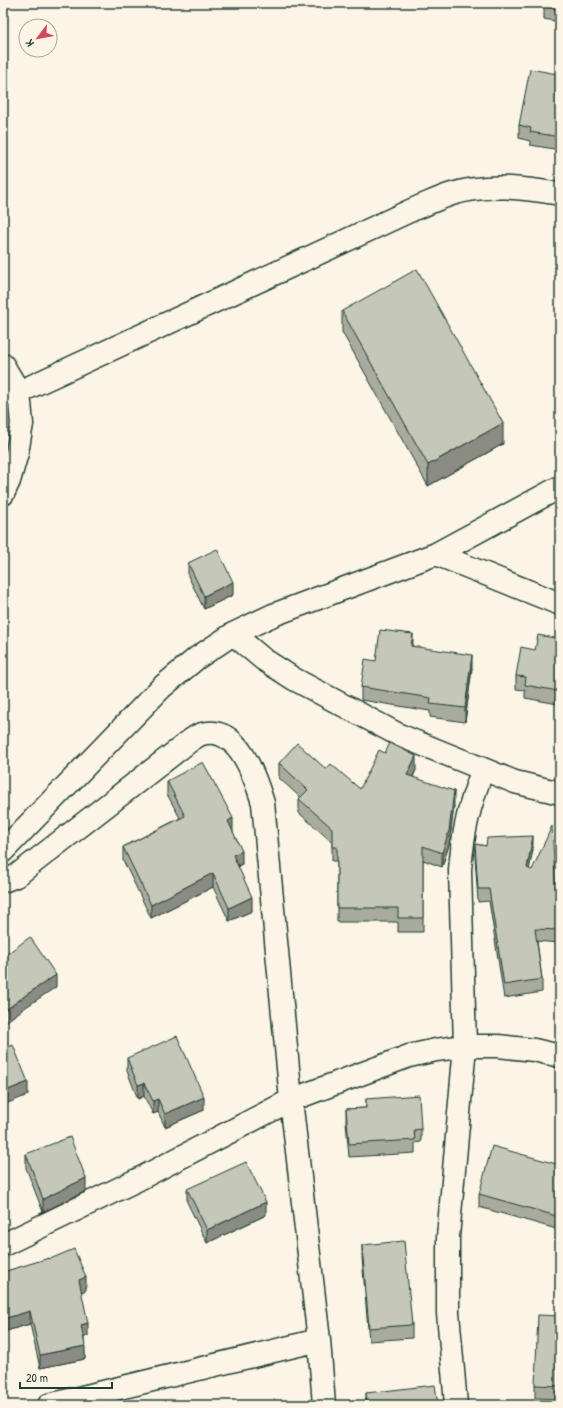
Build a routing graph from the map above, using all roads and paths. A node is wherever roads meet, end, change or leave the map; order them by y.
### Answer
1 (560, 194) edge
2 (3, 365) edge
3 (11, 393) edge
4 (560, 487) edge
5 (3, 494) edge
6 (436, 554) junction
7 (560, 604) edge
8 (233, 634) junction
9 (483, 769) junction
10 (560, 794) edge
11 (3, 851) edge
12 (3, 881) edge
13 (465, 1046) junction
14 (560, 1056) edge
15 (291, 1100) junction
16 (3, 1245) edge
17 (319, 1340) junction
18 (49, 1405) edge
19 (324, 1405) edge
20 (456, 1405) edge

1 - 3 street
2 - 3 street
3 - 5 street
4 - 6 street
6 - 7 street
6 - 8 street
8 - 9 street
8 - 11 street
9 - 10 street
9 - 13 street
12 - 15 street
13 - 14 street
13 - 15 street
13 - 20 street
15 - 16 street
15 - 17 street
17 - 18 street
17 - 19 street

